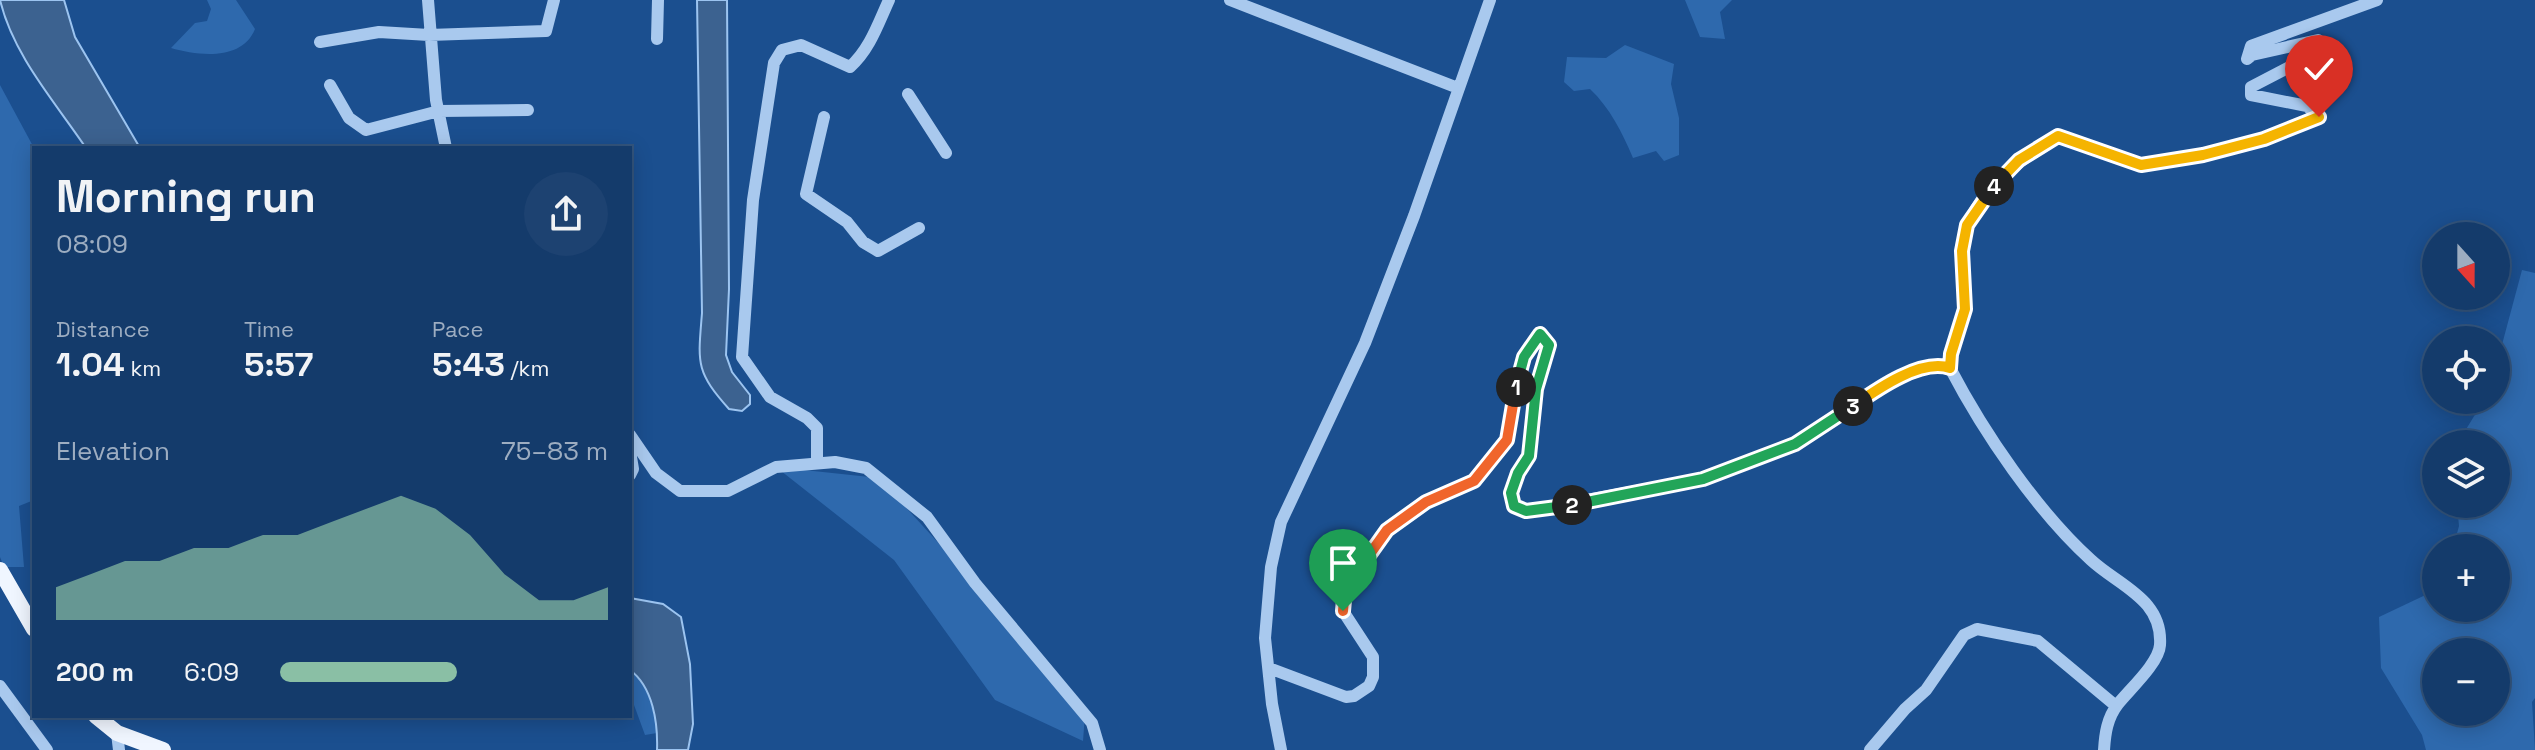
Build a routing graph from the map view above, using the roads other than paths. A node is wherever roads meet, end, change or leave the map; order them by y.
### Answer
1 (428, 0) edge
2 (554, 0) edge
3 (658, 0) edge
4 (889, 0) edge
5 (1230, 0) edge
6 (1490, 0) edge
7 (2377, 0) edge
8 (429, 35) junction
9 (657, 39) dead end
10 (320, 42) dead end
11 (330, 85) dead end
12 (1458, 88) junction
13 (908, 94) dead end
14 (528, 110) dead end
15 (439, 111) junction
16 (824, 117) dead end
17 (446, 146) edge
18 (946, 153) dead end
19 (919, 228) dead end
20 (1950, 368) junction
21 (632, 438) edge
22 (817, 463) junction
23 (0, 570) edge
24 (32, 626) edge
25 (1269, 668) junction
26 (0, 686) edge
27 (2116, 706) junction
28 (98, 718) edge
29 (117, 733) junction
30 (47, 750) edge
31 (119, 750) edge
32 (163, 750) edge
33 (1100, 750) edge
34 (1281, 750) edge
35 (1870, 750) edge
36 (2104, 750) edge

1 - 8 street
2 - 8 street
3 - 9 street
4 - 22 street
5 - 12 street
6 - 12 street
7 - 20 street
8 - 10 street
8 - 15 street
11 - 15 street
12 - 25 street
13 - 18 street
14 - 15 street
15 - 17 street
16 - 19 street
20 - 25 street
20 - 27 street
21 - 22 street
22 - 33 street
23 - 24 main road
25 - 34 street
26 - 30 street
27 - 35 street
27 - 36 street
28 - 29 main road
29 - 31 street
29 - 32 main road

